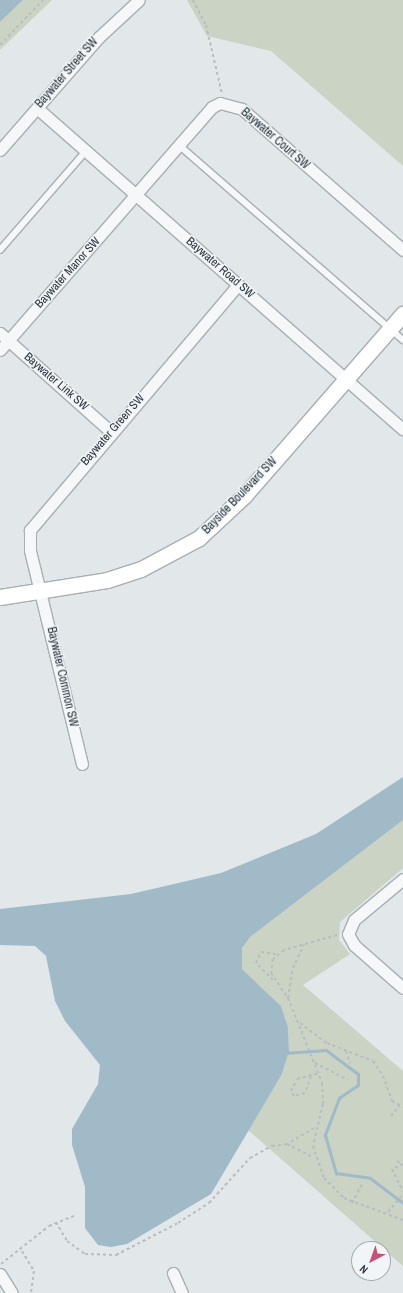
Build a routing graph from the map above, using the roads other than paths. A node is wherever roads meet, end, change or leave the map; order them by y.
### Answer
1 (139, 0) edge
2 (37, 108) junction
3 (179, 145) junction
4 (0, 150) edge
5 (86, 152) junction
6 (137, 196) junction
7 (0, 250) edge
8 (403, 250) edge
9 (238, 284) junction
10 (403, 314) edge
11 (390, 329) junction
12 (4, 337) edge
13 (403, 340) edge
14 (0, 350) edge
15 (346, 379) junction
16 (403, 429) edge
17 (111, 432) junction
18 (41, 591) junction
19 (0, 597) edge
20 (82, 764) dead end
21 (403, 879) edge
22 (403, 988) edge
23 (172, 1273) dead end
24 (0, 1274) edge
25 (7, 1291) edge
26 (182, 1293) edge

1 - 2 street, Baywater Street SW
2 - 4 street, Baywater Street SW
2 - 5 street, Baywater Road SW
3 - 6 street
3 - 8 street, Baywater Court SW
3 - 11 lane
5 - 6 street, Baywater Road SW
5 - 7 lane
6 - 9 street, Baywater Road SW
6 - 12 street, Baywater Manor SW
9 - 15 street, Baywater Road SW
9 - 17 street, Baywater Green SW
10 - 11 street, Bayside Boulevard SW
11 - 13 lane
11 - 15 street, Bayside Boulevard SW
12 - 14 street, Baywater Manor SW
12 - 17 street, Baywater Link SW
15 - 16 street, Baywater Road SW
15 - 18 street, Bayside Boulevard SW
17 - 18 street, Baywater Green SW
18 - 19 street, Bayside Boulevard SW
18 - 20 street, Baywater Common SW
21 - 22 street
23 - 26 street
24 - 25 street

